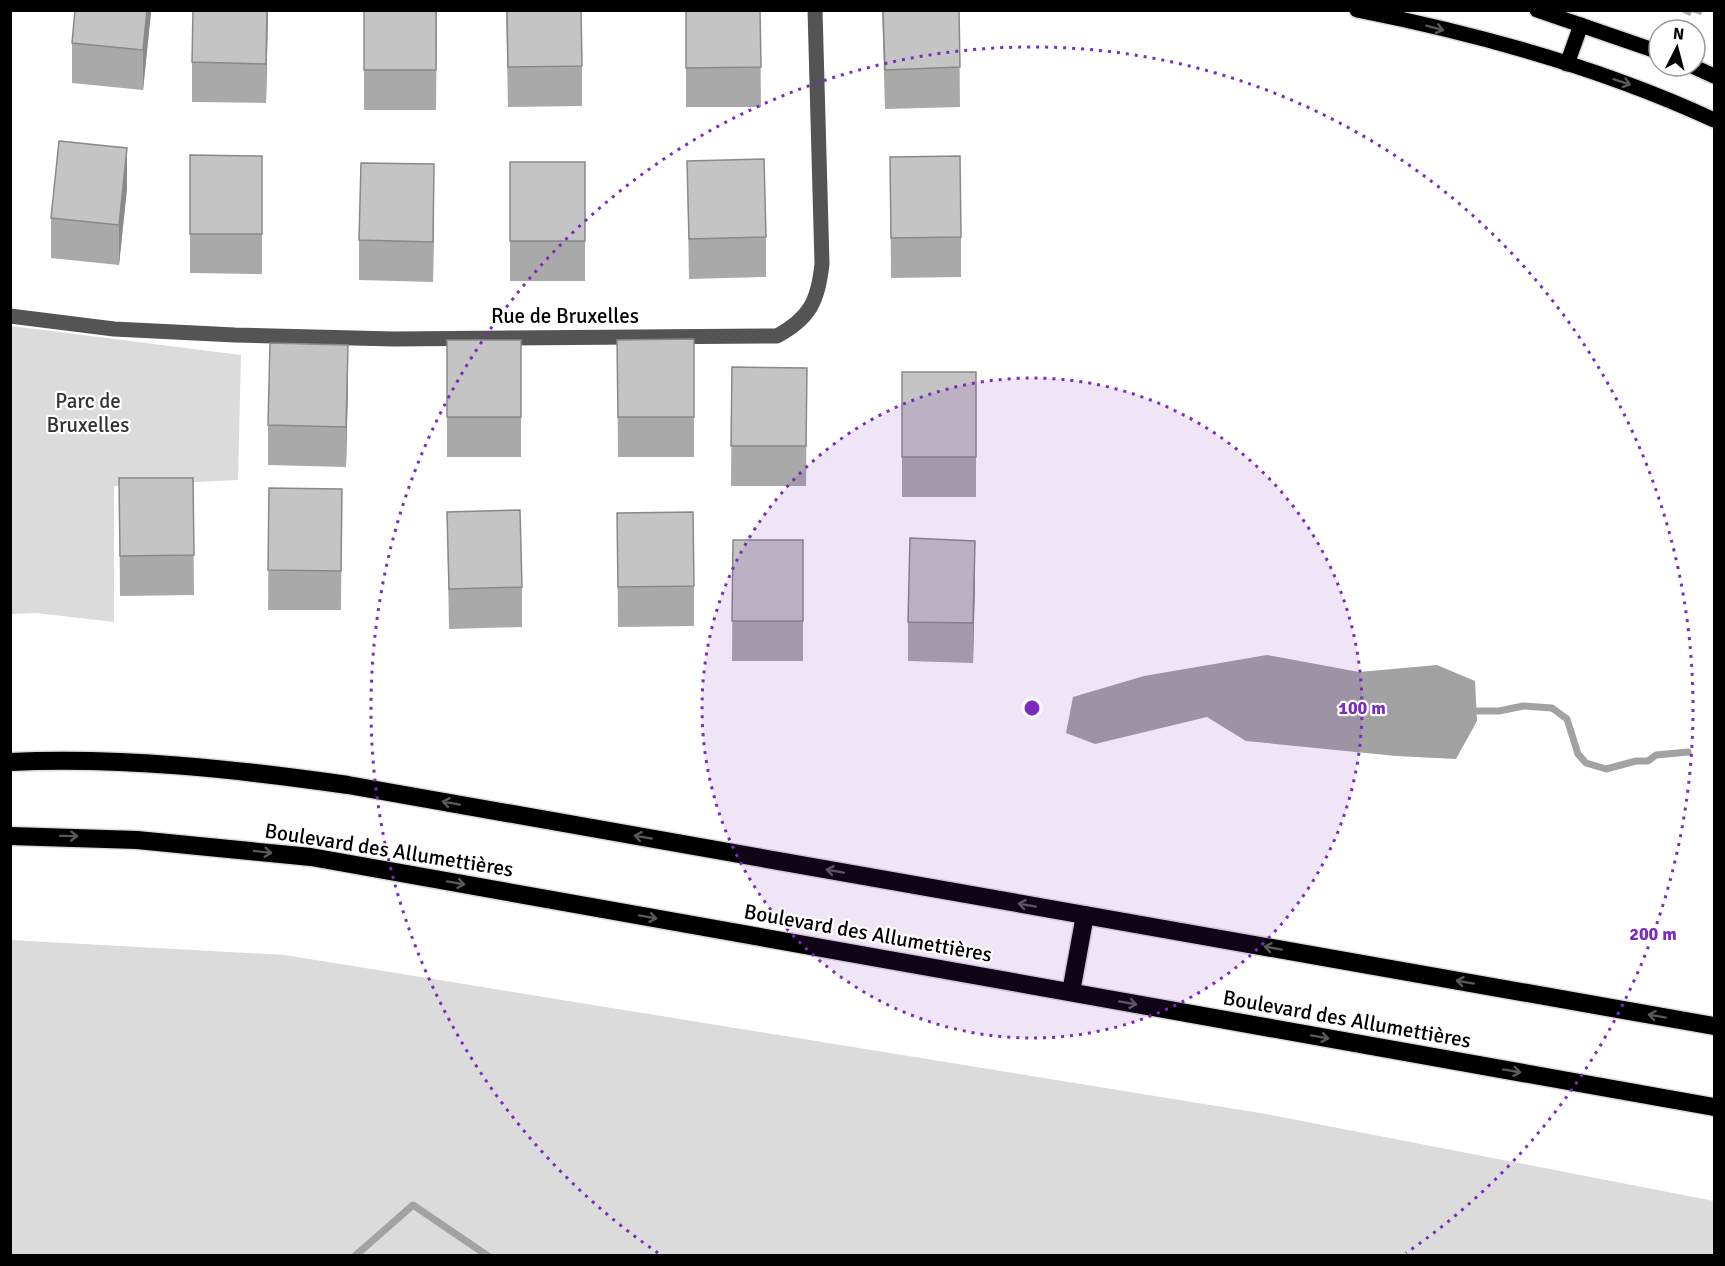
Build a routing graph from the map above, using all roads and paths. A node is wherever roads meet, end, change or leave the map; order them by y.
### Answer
1 (814, 10) edge
2 (1358, 10) edge
3 (1537, 10) edge
4 (1581, 25) junction
5 (1647, 48) edge
6 (1567, 64) junction
7 (1714, 120) edge
8 (10, 316) edge
9 (10, 762) edge
10 (10, 836) edge
11 (1085, 915) junction
12 (1071, 992) junction
13 (1714, 1026) edge
14 (1714, 1107) edge

1 - 8 street, Rue de Bruxelles
2 -> 6 main road
3 - 4 main road
4 - 5 main road
4 - 6 main road
6 -> 7 main road
11 -> 9 highway
10 -> 12 highway, Boulevard des Allumettières
11 - 12 highway
13 -> 11 highway
12 -> 14 highway, Boulevard des Allumettières

